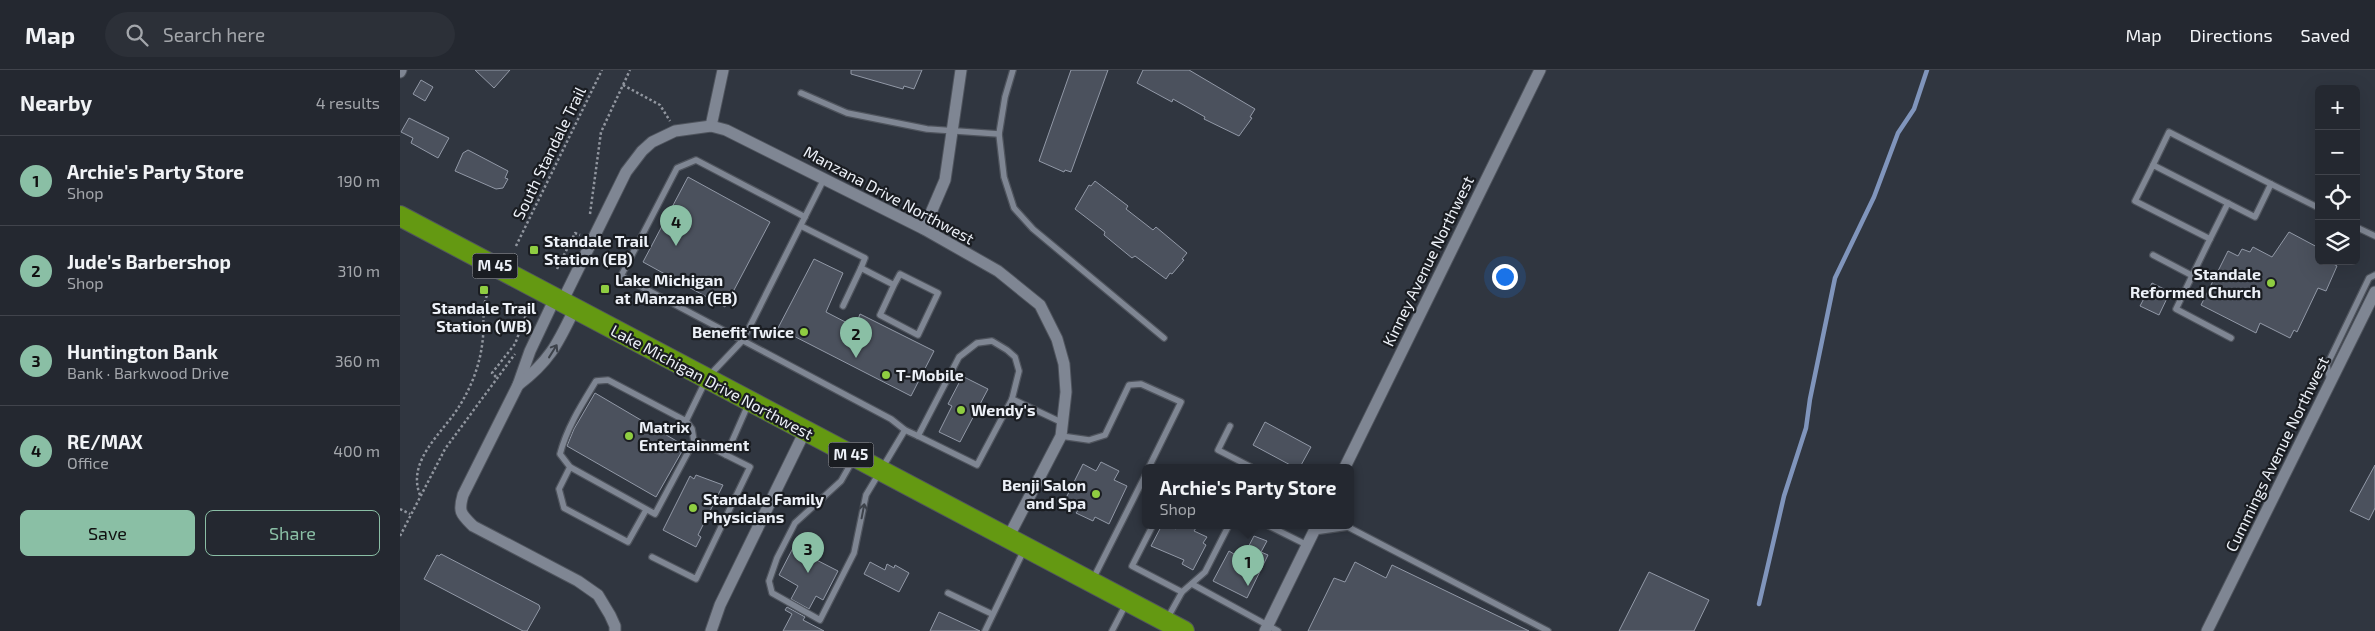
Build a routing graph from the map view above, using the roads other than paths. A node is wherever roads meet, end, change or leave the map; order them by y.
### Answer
1 (723, 70) edge
2 (961, 70) edge
3 (1012, 70) edge
4 (1540, 70) edge
5 (801, 94) dead end
6 (711, 126) junction
7 (952, 130) junction
8 (999, 134) junction
9 (2153, 165) junction
10 (824, 179) junction
11 (2271, 184) junction
12 (2228, 203) junction
13 (2315, 206) edge
14 (400, 216) edge
15 (805, 217) junction
16 (801, 226) junction
17 (924, 229) junction
18 (2360, 229) edge
19 (2375, 236) edge
20 (2210, 239) junction
21 (2153, 255) dead end
22 (861, 268) junction
23 (2375, 275) edge
24 (2193, 276) junction
25 (894, 285) junction
26 (2375, 292) edge
27 (564, 303) junction
28 (843, 306) dead end
29 (1164, 338) dead end
30 (2231, 338) dead end
31 (742, 340) junction
32 (707, 378) junction
33 (2330, 383) junction
34 (518, 385) junction
35 (1012, 399) junction
36 (751, 401) junction
37 (686, 421) junction
38 (1063, 423) junction
39 (1230, 426) dead end
40 (905, 430) junction
41 (805, 431) junction
42 (918, 436) junction
43 (1061, 436) junction
44 (703, 443) dead end
45 (726, 454) junction
46 (854, 457) junction
47 (1150, 464) edge
48 (1245, 464) edge
49 (1346, 464) edge
50 (570, 467) junction
51 (880, 471) junction
52 (1142, 482) edge
53 (646, 510) junction
54 (1151, 529) edge
55 (1227, 529) edge
56 (1275, 529) edge
57 (1315, 529) edge
58 (1350, 529) edge
59 (1017, 543) junction
60 (1307, 545) junction
61 (652, 558) dead end
62 (1092, 582) junction
63 (1192, 584) junction
64 (1182, 592) junction
65 (948, 593) dead end
66 (1127, 601) junction
67 (992, 614) junction
68 (1166, 621) junction
69 (1267, 627) edge
70 (615, 631) edge
71 (711, 631) edge
72 (985, 631) edge
73 (1112, 631) edge
74 (1184, 631) edge
75 (1278, 631) edge
76 (1548, 631) edge
77 (2208, 631) edge

1 - 6 street
2 - 7 street
3 - 8 lane
4 - 49 street, Kinney Avenue Northwest
5 - 7 lane
6 - 10 street, Manzana Drive Northwest
6 - 27 street, Manzana Drive Northwest
7 - 8 lane
7 - 17 street
8 - 29 lane
9 - 11 lane
9 - 12 lane
9 - 20 lane
10 - 15 lane
10 - 17 street, Manzana Drive Northwest
11 - 12 lane
11 - 13 lane
12 - 20 lane
14 - 27 highway, Lake Michigan Drive Northwest / M 45
15 - 16 lane
15 - 31 lane
16 - 22 lane
16 - 31 lane
17 - 38 street, Manzana Drive Northwest
18 - 19 lane
20 - 24 lane
21 - 24 lane
22 - 25 lane
22 - 28 lane
23 - 33 lane
24 - 30 lane
25 - 25 lane
26 - 33 street, Cummings Avenue Northwest
27 - 32 highway, Lake Michigan Drive Northwest / M 45
27 - 34 street
34 -> 27 street
31 - 32 lane
31 - 40 lane
32 - 36 highway, Lake Michigan Drive Northwest / M 45
32 - 37 lane
33 - 77 street, Cummings Avenue Northwest
34 - 70 street
35 - 38 lane
35 - 42 lane
35 - 42 lane
36 - 41 highway, Lake Michigan Drive Northwest / M 45
36 - 45 lane
37 - 50 lane
37 - 53 lane
38 - 43 street, Manzana Drive Northwest
39 - 48 lane
40 - 42 lane
40 - 51 lane
41 - 46 highway, Lake Michigan Drive Northwest / M 45
41 - 71 street
43 - 47 lane
43 - 59 street, Manzana Drive Northwest
44 - 45 lane
45 - 61 lane
46 - 51 highway, Lake Michigan Drive Northwest / M 45
46 -> 51 lane
50 - 53 lane
50 - 53 lane
51 - 59 highway, Lake Michigan Drive Northwest / M 45
52 - 62 lane
54 - 64 lane
55 - 63 lane
56 - 60 lane
57 - 60 street
58 - 76 lane
59 - 62 highway, Lake Michigan Drive Northwest / M 45
59 - 67 lane
60 - 69 street
62 - 66 highway, Lake Michigan Drive Northwest / M 45
63 - 64 lane
63 - 69 lane
64 - 68 lane
65 - 67 lane
66 - 68 highway, Lake Michigan Drive Northwest / M 45
66 - 73 lane
67 - 72 lane
68 - 74 highway, Lake Michigan Drive Northwest / M 45
69 - 75 lane

